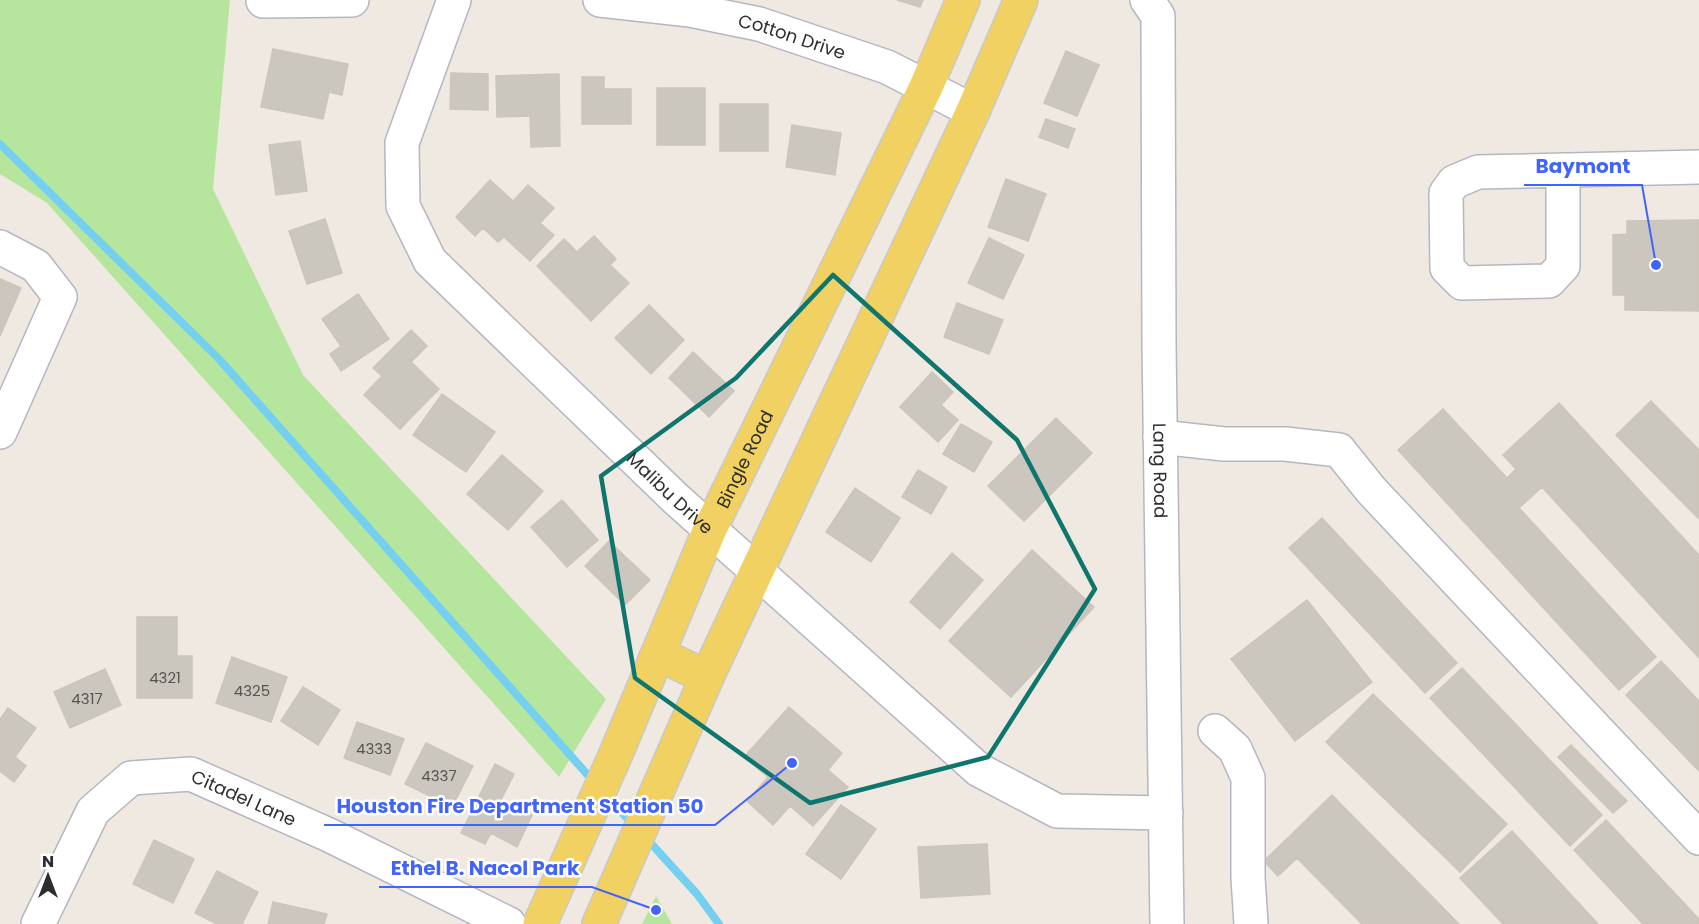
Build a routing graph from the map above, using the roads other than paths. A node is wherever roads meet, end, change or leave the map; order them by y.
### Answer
1 (352, 0) edge
2 (454, 0) edge
3 (600, 0) edge
4 (963, 0) edge
5 (1021, 0) edge
6 (263, 1) edge
7 (1158, 5) edge
8 (926, 87) junction
9 (973, 111) junction
10 (1699, 167) edge
11 (1563, 170) junction
12 (0, 247) edge
13 (0, 432) edge
14 (1160, 437) junction
15 (710, 529) junction
16 (757, 570) junction
17 (658, 654) junction
18 (707, 677) junction
19 (1215, 731) dead end
20 (1166, 813) junction
21 (1699, 837) edge
22 (38, 924) edge
23 (509, 924) edge
24 (540, 924) edge
25 (599, 924) edge
26 (1167, 924) edge
27 (1251, 924) edge

1 - 6 street
2 - 15 street, Malibu Drive
3 - 8 street, Cotton Drive
4 - 8 main road, Bingle Road
5 - 9 main road
7 - 14 street, Lang Road
8 - 9 street, Cotton Drive
8 - 15 main road, Bingle Road
9 - 16 main road
10 - 11 street
11 - 11 street
12 - 13 street
14 - 20 street, Lang Road
14 - 21 street
15 - 16 street, Malibu Drive
15 - 17 main road, Bingle Road
16 - 18 main road
16 - 20 street, Malibu Drive
17 - 18 main road
17 - 24 main road, Bingle Road
18 - 25 main road
19 - 27 street
20 - 26 street, Lang Road
22 - 23 street, Citadel Lane

